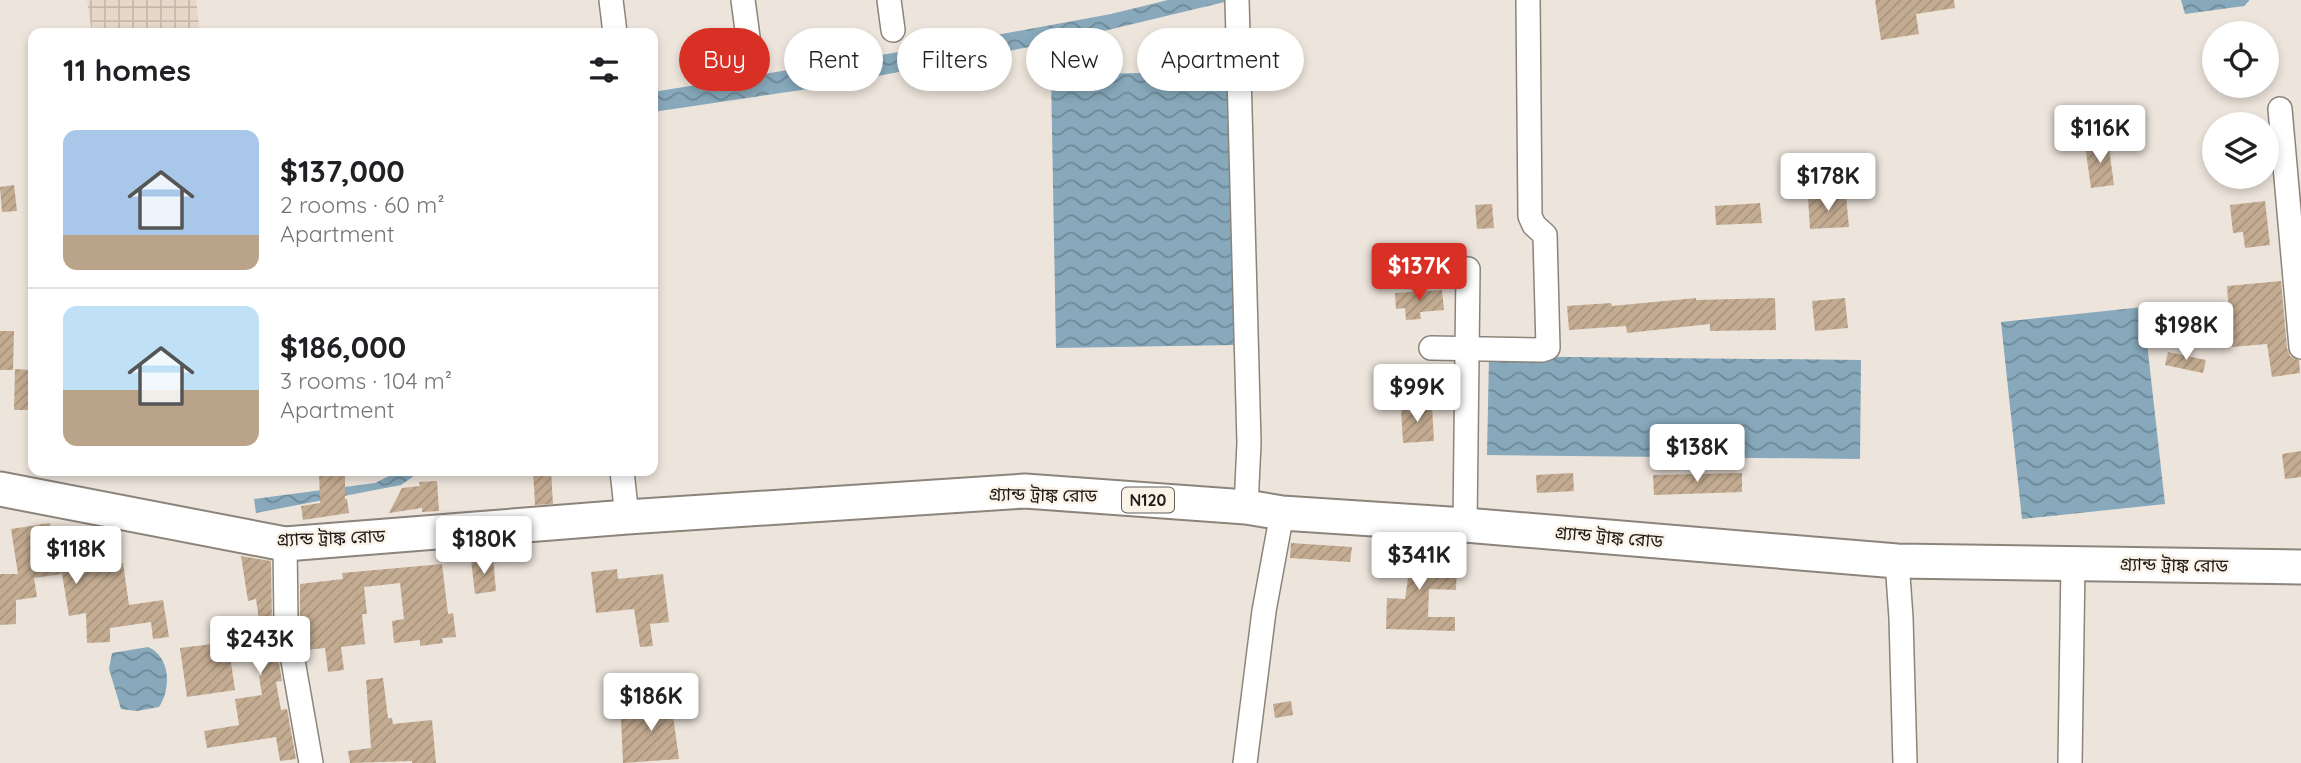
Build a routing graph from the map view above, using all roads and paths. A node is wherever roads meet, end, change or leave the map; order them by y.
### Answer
1 (611, 0) edge
2 (743, 0) edge
3 (890, 0) edge
4 (1528, 0) edge
5 (1237, 5) edge
6 (614, 28) edge
7 (747, 28) edge
8 (893, 30) dead end
9 (2280, 108) dead end
10 (1468, 269) dead end
11 (2301, 347) edge
12 (1431, 348) dead end
13 (1467, 350) junction
14 (622, 476) edge
15 (0, 489) edge
16 (1247, 507) junction
17 (1282, 513) junction
18 (626, 517) junction
19 (1465, 525) junction
20 (285, 544) junction
21 (2301, 556) edge
22 (1897, 561) junction
23 (2073, 564) junction
24 (2191, 565) junction
25 (2301, 567) edge
26 (2301, 581) edge
27 (311, 763) edge
28 (1245, 763) edge
29 (1905, 763) edge
30 (2070, 763) edge

1 - 6 street
2 - 7 street
3 - 8 street
4 - 13 street
5 - 16 street
9 - 11 street
10 - 13 street
12 - 13 street
13 - 19 street
14 - 18 street
15 - 20 highway, গ্র্যান্ড ট্রাঙ্ক রোড / N120
16 - 17 highway, গ্র্যান্ড ট্রাঙ্ক রোড / N120
16 - 18 highway, গ্র্যান্ড ট্রাঙ্ক রোড / N120
17 - 19 highway, গ্র্যান্ড ট্রাঙ্ক রোড / N120
17 - 28 street
18 - 20 highway, গ্র্যান্ড ট্রাঙ্ক রোড / N120
19 - 22 highway, গ্র্যান্ড ট্রাঙ্ক রোড / N120
20 - 27 street
21 - 24 street
22 - 23 highway, গ্র্যান্ড ট্রাঙ্ক রোড / N120
22 - 29 street
23 - 24 highway, গ্র্যান্ড ট্রাঙ্ক রোড / N120
23 - 30 street
24 - 25 highway, গ্র্যান্ড ট্রাঙ্ক রোড / N120
24 - 26 street

